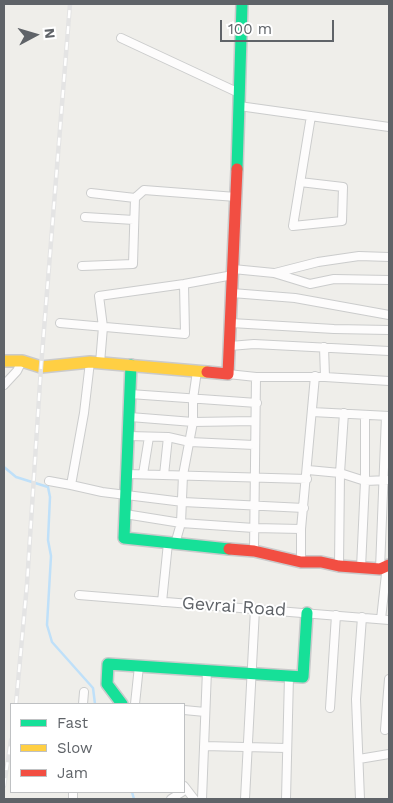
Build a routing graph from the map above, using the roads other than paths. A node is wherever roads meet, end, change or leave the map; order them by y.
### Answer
1 (242, 4) edge
2 (121, 38) dead end
3 (239, 93) junction
4 (239, 106) junction
5 (311, 116) junction
6 (389, 127) edge
7 (300, 182) junction
8 (91, 193) dead end
9 (236, 197) junction
10 (135, 198) junction
11 (85, 217) dead end
12 (134, 220) junction
13 (389, 257) edge
14 (82, 266) dead end
15 (233, 272) junction
16 (274, 273) junction
17 (389, 280) edge
18 (184, 284) junction
19 (232, 293) junction
20 (389, 315) edge
21 (60, 323) dead end
22 (231, 323) junction
23 (103, 327) junction
24 (389, 330) edge
25 (230, 346) junction
26 (324, 347) junction
27 (389, 351) edge
28 (22, 361) junction
29 (4, 362) edge
30 (95, 362) junction
31 (131, 365) junction
32 (197, 372) junction
33 (228, 374) junction
34 (315, 376) junction
35 (325, 376) junction
36 (256, 377) junction
37 (389, 381) edge
38 (4, 385) edge
39 (130, 394) junction
40 (193, 399) junction
41 (257, 403) junction
42 (312, 412) junction
43 (344, 414) junction
44 (365, 414) junction
45 (388, 416) edge
46 (130, 417) junction
47 (255, 421) junction
48 (193, 422) junction
49 (129, 436) junction
50 (149, 437) junction
51 (168, 438) junction
52 (190, 442) junction
53 (254, 445) junction
54 (340, 473) junction
55 (127, 474) junction
56 (143, 474) junction
57 (307, 474) junction
58 (164, 475) junction
59 (183, 475) junction
60 (255, 477) junction
61 (387, 480) edge
62 (49, 481) dead end
63 (365, 481) junction
64 (71, 485) junction
65 (126, 496) junction
66 (183, 502) junction
67 (254, 506) junction
68 (304, 508) junction
69 (125, 514) junction
70 (181, 523) junction
71 (254, 528) junction
72 (301, 529) junction
73 (172, 544) junction
74 (254, 551) junction
75 (301, 562) junction
76 (339, 566) junction
77 (386, 566) edge
78 (361, 568) junction
79 (79, 596) dead end
80 (162, 602) junction
81 (255, 609) junction
82 (307, 613) junction
83 (336, 615) junction
84 (362, 617) junction
85 (385, 619) edge
86 (138, 666) junction
87 (207, 670) junction
88 (252, 673) junction
89 (289, 676) junction
90 (389, 679) edge
91 (84, 692) dead end
92 (83, 703) edge
93 (123, 703) edge
94 (135, 703) edge
95 (330, 708) dead end
96 (185, 710) edge
97 (206, 712) junction
98 (384, 730) dead end
99 (204, 746) junction
100 (248, 746) junction
101 (286, 748) junction
102 (389, 754) edge
103 (359, 759) junction
104 (185, 790) edge
105 (194, 799) edge
106 (202, 799) edge
107 (245, 799) edge
108 (286, 799) edge
109 (360, 799) edge

1 - 3 street
2 - 3 street
3 - 4 street
4 - 5 street
4 - 9 street
5 - 6 street
5 - 7 street
7 - 7 street
8 - 10 street
9 - 10 street
9 - 15 street
10 - 12 street
11 - 12 street
12 - 14 street
13 - 16 street
15 - 16 street
15 - 18 street
15 - 19 street
16 - 17 street
18 - 23 street
18 - 23 street
19 - 20 street
19 - 22 street
21 - 23 street
22 - 24 street
22 - 25 street
23 - 30 street
25 - 26 street
25 - 33 street
26 - 27 street
26 - 35 street
28 - 29 street
28 - 30 street
28 - 38 street
30 - 31 street
30 - 64 street
31 - 32 street
31 - 39 street
32 - 33 street
32 - 40 street
33 - 36 street
34 - 35 street
34 - 36 street
34 - 42 street
35 - 37 street
36 - 41 street
39 - 40 street
39 - 46 street
40 - 41 street
40 - 48 street
41 - 47 street
42 - 43 street
42 - 57 street
43 - 44 street
43 - 54 street
44 - 45 street
44 - 63 street
45 - 61 street
46 - 48 street
46 - 49 street
47 - 48 street
47 - 53 street
48 - 52 street
49 - 50 street
49 - 55 street
50 - 51 street
50 - 56 street
51 - 52 street
51 - 58 street
52 - 53 street
52 - 59 street
53 - 60 street
54 - 57 street
54 - 63 street
54 - 76 street
55 - 56 street
55 - 65 street
56 - 58 street
57 - 60 street
57 - 68 street
58 - 59 street
59 - 60 street
59 - 66 street
60 - 67 street
61 - 63 street
61 - 77 street
62 - 64 street
63 - 78 street
64 - 65 street
65 - 66 street
65 - 69 street
66 - 67 street
66 - 70 street
67 - 68 street
67 - 71 street
68 - 72 street
69 - 70 street
69 - 73 street
70 - 71 street
70 - 73 street
71 - 72 street
71 - 74 street
72 - 75 street
73 - 74 street
73 - 80 street
74 - 75 street
75 - 76 street
76 - 78 street
77 - 78 street
77 - 85 street
79 - 80 street, Gevrai Road
80 - 81 street, Gevrai Road
81 - 82 street, Gevrai Road
81 - 88 street
82 - 83 street, Gevrai Road
82 - 89 street
83 - 84 street, Gevrai Road
83 - 95 street
84 - 85 street, Gevrai Road
84 - 103 street
86 - 87 street
86 - 93 street
86 - 94 street
87 - 88 street
87 - 97 street
88 - 89 street
88 - 100 street
89 - 101 street
90 - 98 street
91 - 92 street
96 - 97 street
97 - 99 street
99 - 100 street
99 - 106 street
100 - 101 street
100 - 107 street
101 - 108 street
102 - 103 street
103 - 109 street
104 - 105 street

